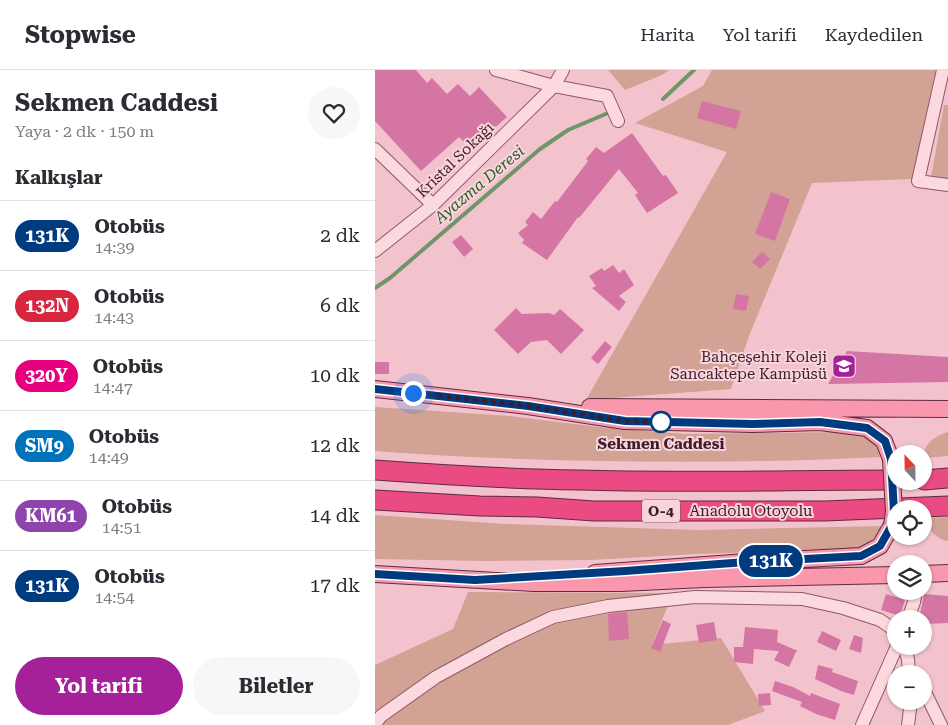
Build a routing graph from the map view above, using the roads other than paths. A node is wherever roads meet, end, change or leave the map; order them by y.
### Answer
1 (496, 70) edge
2 (563, 70) edge
3 (943, 70) edge
4 (554, 86) junction
5 (618, 121) dead end
6 (375, 149) edge
7 (948, 185) edge
8 (433, 206) junction
9 (375, 251) edge
10 (375, 389) edge
11 (528, 406) junction
12 (948, 409) edge
13 (375, 470) edge
14 (948, 478) edge
15 (933, 479) edge
16 (887, 480) edge
17 (375, 500) edge
18 (948, 506) edge
19 (948, 573) edge
20 (375, 574) edge
21 (887, 574) edge
22 (932, 574) edge
23 (475, 580) junction
24 (887, 625) edge
25 (893, 655) edge
26 (907, 655) edge
27 (908, 659) junction
28 (908, 665) edge
29 (911, 665) edge
30 (932, 706) edge
31 (910, 710) edge
32 (375, 724) edge
33 (862, 725) edge
34 (908, 725) edge
35 (941, 725) edge

1 - 4 street
2 - 4 street, Kristal Sokağı
3 - 7 street
4 - 5 street
4 - 8 street, Kristal Sokağı
6 - 8 street
8 - 9 street, Kristal Sokağı
10 - 11 main road
11 - 12 main road
11 - 23 main road, bridge
13 - 16 highway, Anadolu Otoyolu / O-4
14 - 15 highway
17 - 18 highway, Anadolu Otoyolu / O-4
19 - 22 main road
20 - 23 main road
21 - 23 main road
24 - 32 street
25 - 33 street
26 - 27 street
27 - 28 street
27 - 29 street
30 - 35 street
31 - 34 street

